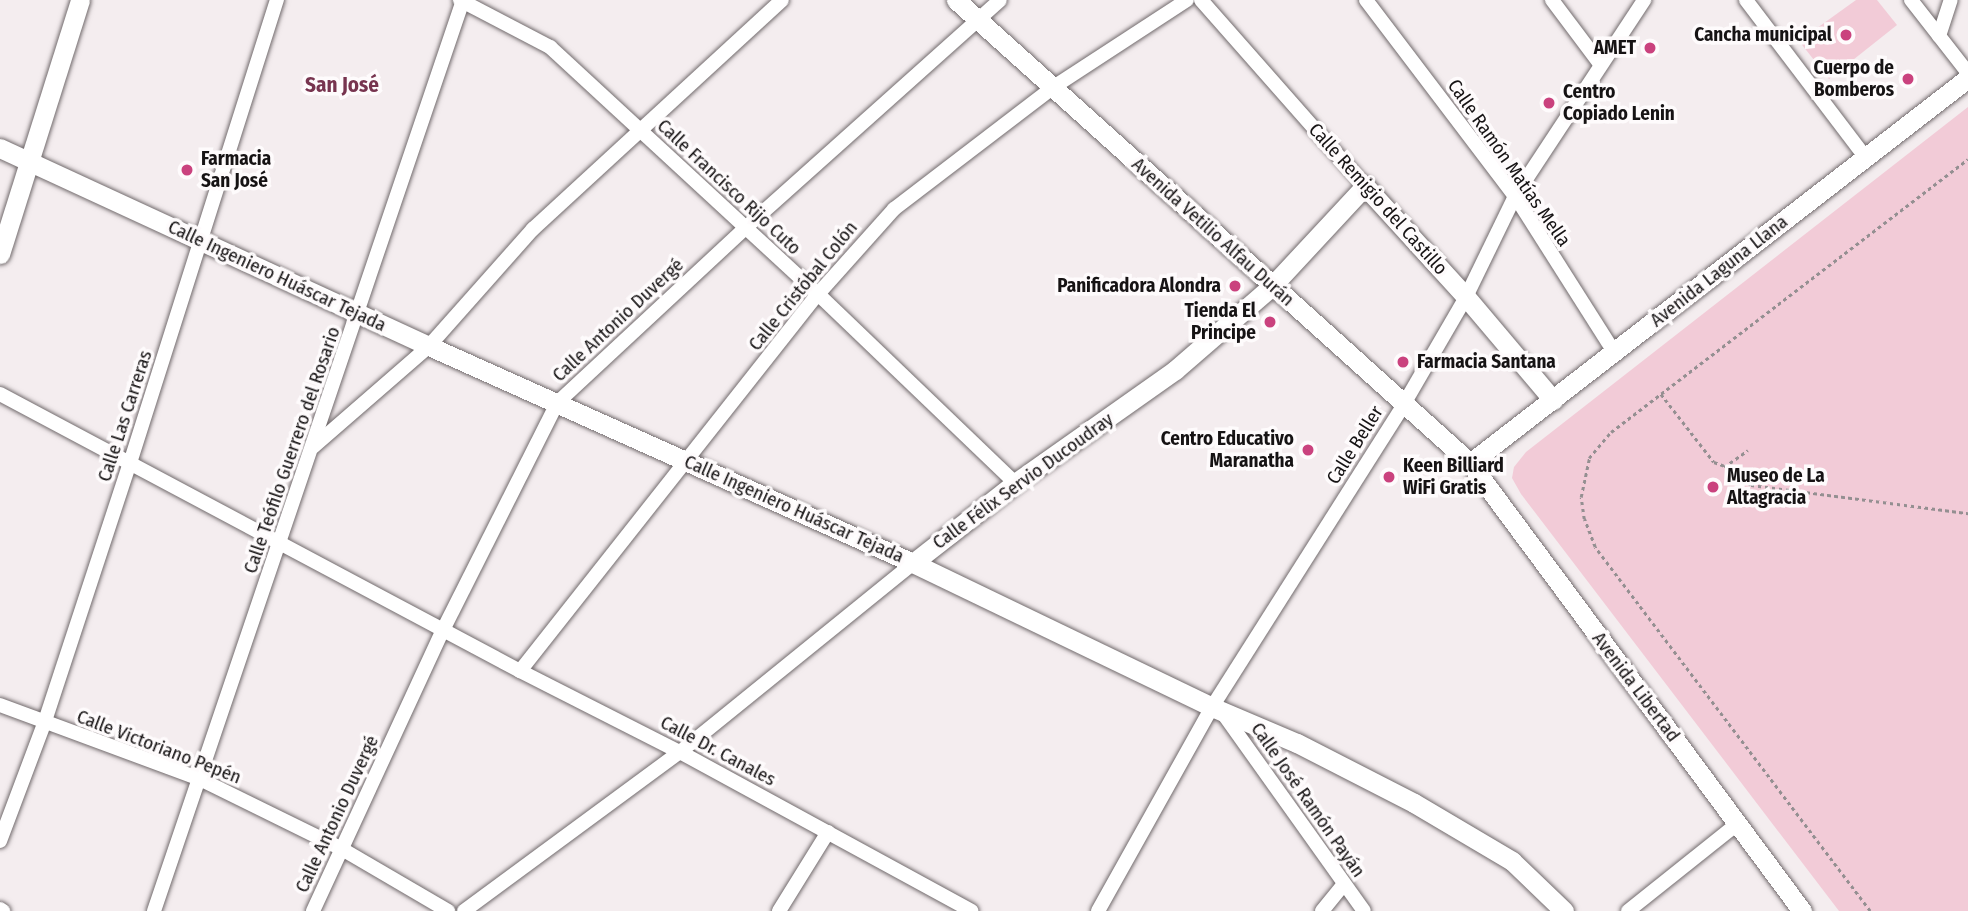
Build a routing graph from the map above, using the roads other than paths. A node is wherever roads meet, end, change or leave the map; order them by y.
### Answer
1 (80, 0) edge
2 (277, 0) edge
3 (462, 0) edge
4 (782, 0) edge
5 (957, 0) edge
6 (1000, 0) edge
7 (1187, 0) edge
8 (1201, 0) edge
9 (1366, 0) edge
10 (1552, 0) edge
11 (1644, 0) edge
12 (1746, 0) edge
13 (1911, 0) edge
14 (1951, 0) edge
15 (978, 19) junction
16 (1939, 36) junction
17 (1600, 64) junction
18 (1968, 73) edge
19 (1968, 78) edge
20 (1052, 88) junction
21 (642, 132) junction
22 (0, 148) edge
23 (1866, 158) junction
24 (31, 162) junction
25 (1365, 186) junction
26 (1515, 196) junction
27 (744, 229) junction
28 (202, 240) junction
29 (0, 254) edge
30 (1272, 286) junction
31 (818, 294) junction
32 (1466, 297) junction
33 (359, 314) junction
34 (429, 346) junction
35 (1614, 352) junction
36 (0, 394) edge
37 (1553, 400) junction
38 (557, 403) junction
39 (1404, 404) junction
40 (312, 448) junction
41 (688, 461) junction
42 (130, 463) junction
43 (1470, 463) junction
44 (1015, 483) junction
45 (280, 541) junction
46 (913, 563) junction
47 (444, 628) junction
48 (520, 671) junction
49 (0, 705) edge
50 (1216, 709) junction
51 (44, 724) junction
52 (680, 752) junction
53 (200, 779) junction
54 (1737, 824) junction
55 (828, 832) junction
56 (0, 841) edge
57 (342, 849) junction
58 (1344, 884) junction
59 (154, 911) edge
60 (313, 911) edge
61 (448, 911) edge
62 (464, 911) edge
63 (779, 911) edge
64 (972, 911) edge
65 (1098, 911) edge
66 (1322, 911) edge
67 (1364, 911) edge
68 (1564, 911) edge
69 (1628, 911) edge
70 (1802, 911) edge

1 - 24 main road
2 - 28 street, Calle Las Carreras
3 - 21 street, Calle Francisco Rijo Cuto
3 - 33 street, Calle Teófilo Guerrero del Rosario
4 - 21 street
5 - 15 main road, Avenida Vetilio Alfau Durán
6 - 15 street, Calle Antonio Duvergé
7 - 20 street, Calle Cristóbal Colón
8 - 25 street, Calle Remigio del Castillo
9 - 26 street, Calle Ramón Matías Mella
10 - 17 street
11 - 17 street, Calle Beller
12 - 23 street
13 - 16 street
14 - 16 street
15 - 20 main road, Avenida Vetilio Alfau Durán
15 - 27 street, Calle Antonio Duvergé
16 - 18 street
17 - 26 street, Calle Beller
19 - 23 main road, Avenida Laguna Llana
20 - 30 main road, Avenida Vetilio Alfau Durán
20 - 31 street, Calle Cristóbal Colón
21 - 27 street, Calle Francisco Rijo Cuto
21 - 34 street
22 - 24 main road, Calle Ingeniero Huáscar Tejada
23 - 35 main road, Avenida Laguna Llana
24 - 28 main road, Calle Ingeniero Huáscar Tejada
24 - 29 main road
25 - 30 main road, Calle Félix Servio Ducoudray
25 - 32 main road, Calle Remigio del Castillo
26 - 32 street, Calle Beller
26 - 35 street, Calle Ramón Matías Mella
27 - 31 street, Calle Francisco Rijo Cuto
27 - 38 street, Calle Antonio Duvergé
28 - 33 main road, Calle Ingeniero Huáscar Tejada
28 - 42 street, Calle Las Carreras
30 - 39 main road, Avenida Vetilio Alfau Durán
30 - 44 main road, Calle Félix Servio Ducoudray
31 - 41 street, Calle Cristóbal Colón
31 - 44 street, Calle Francisco Rijo Cuto
32 - 37 main road, Calle Remigio del Castillo
32 - 39 street, Calle Beller
33 - 34 main road, Calle Ingeniero Huáscar Tejada
33 - 40 street, Calle Teófilo Guerrero del Rosario
34 - 38 main road, Calle Ingeniero Huáscar Tejada
34 - 40 street
35 - 37 main road, Avenida Laguna Llana
36 - 42 street, Calle Dr. Canales
37 - 43 main road, Avenida Laguna Llana
38 - 41 main road, Calle Ingeniero Huáscar Tejada
38 - 47 street, Calle Antonio Duvergé
39 - 43 main road, Avenida Vetilio Alfau Durán
39 - 50 street, Calle Beller
40 - 45 street, Calle Teófilo Guerrero del Rosario
41 - 46 main road, Calle Ingeniero Huáscar Tejada
41 - 48 street, Calle Cristóbal Colón
42 - 45 street, Calle Dr. Canales
42 - 51 street, Calle Las Carreras
43 - 54 main road, Avenida Libertad
44 - 46 main road, Calle Félix Servio Ducoudray
45 - 47 street, Calle Dr. Canales
45 - 53 street, Calle Teófilo Guerrero del Rosario
46 - 50 main road, Calle Ingeniero Huáscar Tejada
46 - 52 street, Calle Félix Servio Ducoudray
47 - 48 street, Calle Dr. Canales
47 - 57 street, Calle Antonio Duvergé
48 - 52 street, Calle Dr. Canales
49 - 51 street, Calle Victoriano Pepén
50 - 58 street, Calle José Ramón Payán
50 - 65 street, Calle Beller
50 - 68 main road, Calle Ingeniero Huáscar Tejada
51 - 53 street, Calle Victoriano Pepén
51 - 56 street, Calle Las Carreras
52 - 55 street, Calle Dr. Canales
52 - 62 street, Calle Félix Servio Ducoudray
53 - 57 street, Calle Victoriano Pepén
53 - 59 street, Calle Teófilo Guerrero del Rosario
54 - 69 street
54 - 70 main road, Avenida Libertad
55 - 63 street
55 - 64 street, Calle Dr. Canales
57 - 60 street, Calle Antonio Duvergé
57 - 61 street, Calle Victoriano Pepén
58 - 66 street
58 - 67 street, Calle José Ramón Payán

